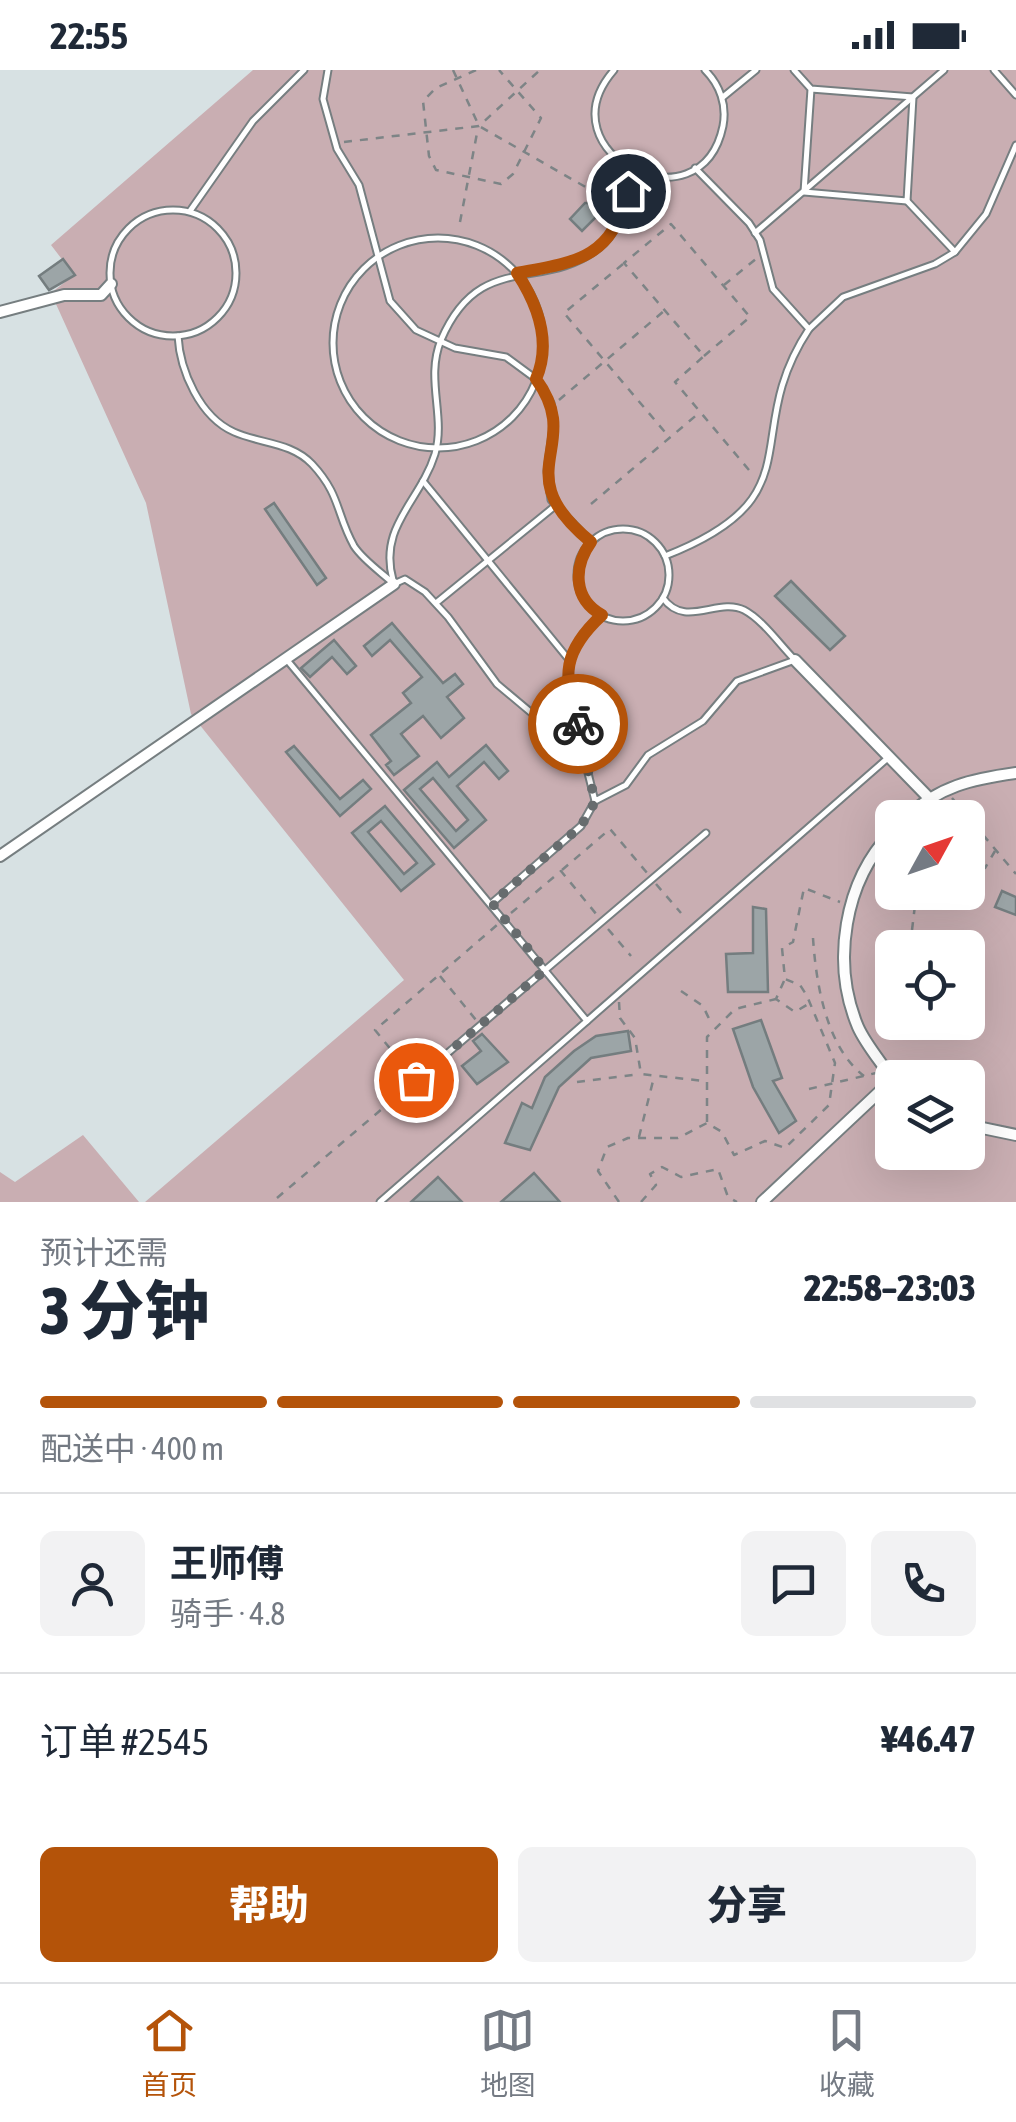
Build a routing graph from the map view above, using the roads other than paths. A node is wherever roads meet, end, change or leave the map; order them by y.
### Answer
1 (304, 70) edge
2 (328, 70) edge
3 (614, 70) edge
4 (705, 70) edge
5 (756, 70) edge
6 (794, 70) edge
7 (944, 70) edge
8 (994, 70) edge
9 (811, 89) junction
10 (1016, 94) edge
11 (913, 97) junction
12 (722, 98) junction
13 (1016, 145) edge
14 (695, 168) junction
15 (637, 174) junction
16 (804, 192) junction
17 (907, 200) junction
18 (190, 211) junction
19 (755, 233) junction
20 (954, 252) junction
21 (379, 256) junction
22 (517, 273) junction
23 (111, 284) junction
24 (0, 312) edge
25 (810, 329) junction
26 (178, 336) junction
27 (440, 342) junction
28 (536, 379) junction
29 (436, 447) junction
30 (423, 481) junction
31 (555, 506) junction
32 (591, 542) junction
33 (665, 556) junction
34 (488, 560) junction
35 (394, 584) junction
36 (663, 598) junction
37 (436, 603) junction
38 (602, 615) junction
39 (287, 660) junction
40 (795, 660) junction
41 (570, 661) junction
42 (584, 757) junction
43 (890, 757) junction
44 (1016, 773) edge
45 (928, 796) junction
46 (924, 800) edge
47 (595, 802) junction
48 (706, 834) dead end
49 (875, 851) edge
50 (0, 856) edge
51 (492, 903) junction
52 (545, 970) junction
53 (587, 1022) junction
54 (880, 1060) edge
55 (416, 1080) road end
56 (875, 1092) edge
57 (985, 1129) edge
58 (1016, 1135) edge
59 (380, 1202) edge
60 (762, 1202) edge

1 - 18 lane
2 - 21 lane
3 - 15 lane
4 - 12 lane
5 - 12 lane
6 - 9 lane
7 - 11 lane
8 - 10 lane
9 - 11 lane
9 - 16 lane
11 - 16 lane
11 - 17 lane
12 - 14 lane
13 - 20 lane
14 - 15 lane
14 - 19 lane
15 - 22 lane
16 - 17 lane
16 - 19 lane
17 - 20 lane
18 - 23 lane
18 - 26 lane
19 - 25 lane
20 - 25 lane
21 - 22 lane
21 - 27 lane
21 - 29 lane
22 - 27 lane
22 - 28 lane
23 - 24 street
23 - 26 lane
25 - 33 lane
26 - 35 lane
27 - 28 lane
27 - 29 lane
28 - 29 lane
28 - 31 lane
29 - 30 lane
30 - 34 lane
30 - 35 lane
31 - 32 lane
31 - 34 lane
32 - 33 lane
32 - 38 lane
33 - 36 lane
34 - 37 lane
34 - 41 lane
35 - 37 lane
35 - 39 street
36 - 38 lane
36 - 40 lane
37 - 42 lane
38 - 41 lane
39 - 50 street
39 - 51 lane
40 - 43 street
40 - 47 lane
41 - 42 lane
42 - 47 lane
43 - 45 street
43 - 53 lane
44 - 45 street
45 - 46 street
47 - 51 lane
48 - 52 lane
49 - 54 street
51 - 52 lane
52 - 53 lane
52 - 55 lane
53 - 59 lane
56 - 60 street
57 - 58 street

